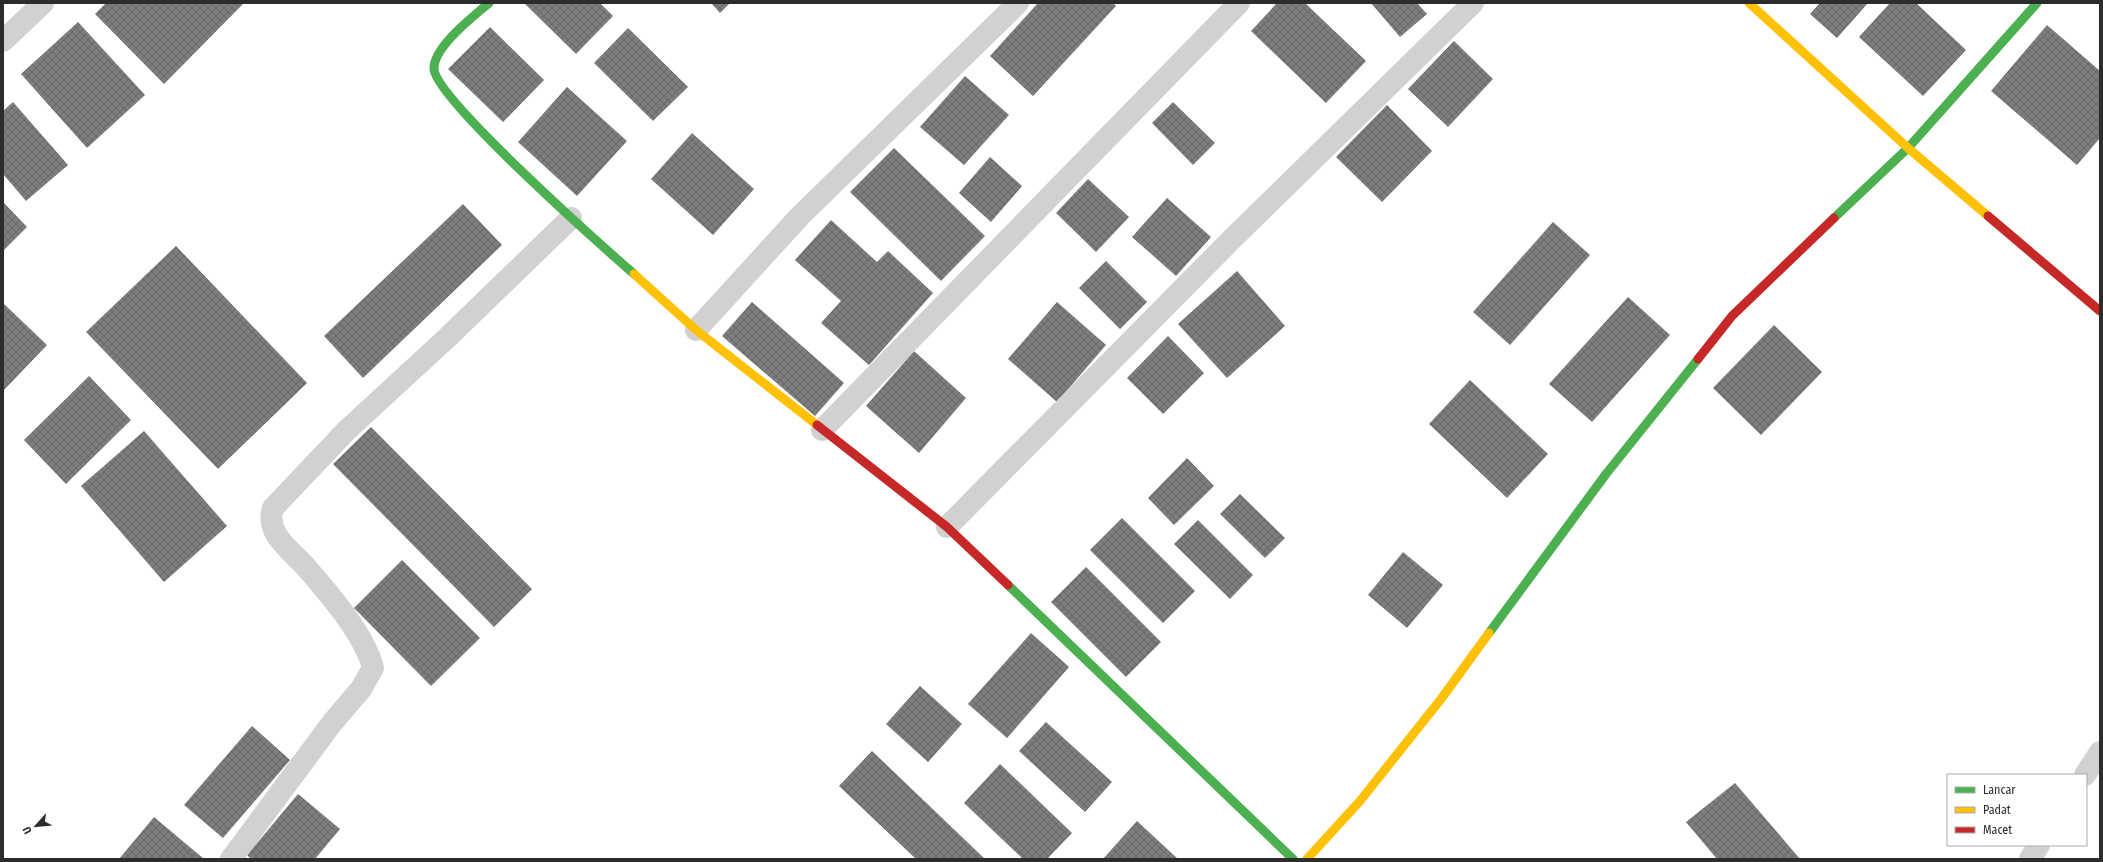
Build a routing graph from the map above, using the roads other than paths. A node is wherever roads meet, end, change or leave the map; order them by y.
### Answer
1 (43, 3) edge
2 (489, 3) edge
3 (1018, 3) edge
4 (1239, 3) edge
5 (1472, 3) edge
6 (1749, 3) edge
7 (2037, 3) edge
8 (3, 41) edge
9 (1908, 148) junction
10 (571, 218) junction
11 (2100, 311) edge
12 (696, 330) junction
13 (822, 430) junction
14 (947, 527) junction
15 (2100, 752) edge
16 (2086, 774) edge
17 (2038, 846) edge
18 (231, 859) edge
19 (1293, 859) edge
20 (1307, 859) edge
21 (2030, 859) edge

1 - 8 street
2 - 10 street
3 - 12 street
4 - 13 street
5 - 14 street
6 - 9 street
7 - 9 street
9 - 11 street
9 - 20 street
10 - 12 street
10 - 18 street
12 - 13 street
13 - 14 street
14 - 19 street
15 - 16 street
17 - 21 street

